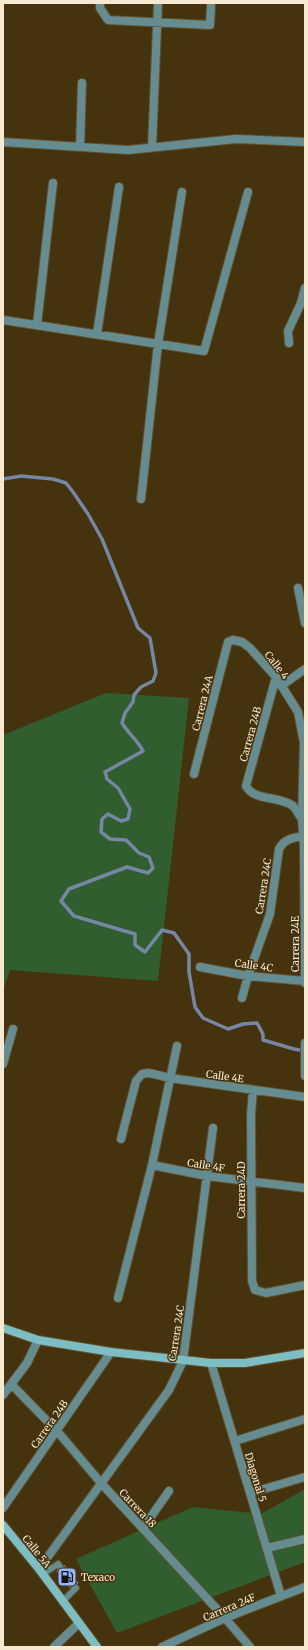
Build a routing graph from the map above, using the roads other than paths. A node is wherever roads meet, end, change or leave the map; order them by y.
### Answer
1 (100, 3) edge
2 (158, 3) edge
3 (211, 6) dead end
4 (157, 23) junction
5 (82, 83) dead end
6 (3, 142) edge
7 (305, 142) edge
8 (80, 147) junction
9 (152, 147) junction
10 (54, 183) dead end
11 (119, 187) dead end
12 (182, 192) dead end
13 (248, 192) dead end
14 (305, 288) edge
15 (3, 320) edge
16 (37, 325) junction
17 (97, 334) junction
18 (289, 343) dead end
19 (158, 344) junction
20 (140, 499) dead end
21 (298, 588) dead end
22 (305, 623) edge
23 (233, 640) joint
24 (305, 669) edge
25 (276, 678) junction
26 (281, 686) junction
27 (194, 774) dead end
28 (302, 819) junction
29 (303, 836) junction
30 (305, 905) edge
31 (200, 967) dead end
32 (248, 976) junction
33 (305, 982) edge
34 (242, 998) dead end
35 (13, 1029) dead end
36 (305, 1043) edge
37 (177, 1046) dead end
38 (3, 1064) edge
39 (305, 1076) edge
40 (170, 1078) junction
41 (253, 1090) junction
42 (305, 1097) edge
43 (213, 1128) dead end
44 (121, 1139) dead end
45 (152, 1165) junction
46 (207, 1176) junction
47 (251, 1181) junction
48 (305, 1188) edge
49 (305, 1285) edge
50 (118, 1298) dead end
51 (3, 1328) edge
52 (38, 1340) junction
53 (111, 1352) junction
54 (305, 1352) edge
55 (183, 1361) junction
56 (211, 1363) junction
57 (11, 1384) junction
58 (3, 1395) edge
59 (305, 1419) edge
60 (57, 1431) junction
61 (234, 1441) junction
62 (305, 1477) edge
63 (101, 1483) junction
64 (169, 1491) dead end
65 (250, 1493) junction
66 (3, 1508) edge
67 (3, 1525) edge
68 (143, 1528) junction
69 (305, 1539) edge
70 (267, 1548) junction
71 (61, 1568) dead end
72 (41, 1571) junction
73 (74, 1586) dead end
74 (305, 1587) edge
75 (281, 1596) junction
76 (63, 1601) junction
77 (225, 1618) junction
78 (79, 1623) junction
79 (54, 1647) edge
80 (97, 1647) edge
81 (162, 1647) edge
82 (250, 1647) edge

1 - 4 street
2 - 4 street
3 - 4 street
4 - 9 street
5 - 8 street
6 - 8 street
7 - 9 street
8 - 9 street
10 - 16 street
11 - 17 street
12 - 19 street
13 - 19 street
14 - 18 street
15 - 16 street
16 - 17 street
17 - 19 street
19 - 20 street
21 - 22 street
23 - 25 street, Calle 4
23 - 27 street, Carrera 24A
24 - 26 street
25 - 26 street, Calle 4
25 - 28 street, Carrera 24B
26 - 28 street, Calle 4
28 - 29 street
29 - 30 street
29 - 32 street, Carrera 24C
30 - 33 street, Carrera 24E
31 - 32 street, Calle 4C
32 - 33 street, Calle 4C
32 - 34 street, Carrera 24C
35 - 38 street
36 - 39 street
37 - 40 street
40 - 41 street, Calle 4E
40 - 44 street, Calle 4E
40 - 45 street
41 - 42 street, Calle 4E
41 - 47 street, Carrera 24D
43 - 46 street, Carrera 24C
45 - 46 street, Calle 4F
45 - 50 street
46 - 47 street, Calle 4F
46 - 55 street, Carrera 24C
47 - 48 street, Calle 4F
47 - 49 street, Carrera 24D
51 - 52 street
52 - 53 street
52 - 57 street
53 - 55 street
53 - 60 street, Carrera 24B
54 - 56 street
55 - 56 street
55 - 63 street, Carrera 24C
56 - 61 street, Diagonal 5
57 - 58 street
57 - 60 street, Carrera 18
59 - 61 street
60 - 63 street, Carrera 18
60 - 66 street, Carrera 24B
61 - 65 street, Diagonal 5
62 - 65 street
63 - 68 street, Carrera 18
63 - 72 street, Carrera 24C
64 - 68 street
65 - 70 street, Diagonal 5
67 - 72 street, Calle 5A
68 - 77 street, Carrera 18
69 - 70 street
70 - 75 street, Diagonal 5
71 - 72 lane
72 - 76 street, Calle 5A
73 - 76 lane
74 - 75 street, Carrera 24F
75 - 77 street, Carrera 24F
76 - 78 street, Calle 5A
77 - 81 street, Carrera 24F
77 - 82 street, Carrera 18
78 - 79 street
78 - 80 street, Calle 5A

